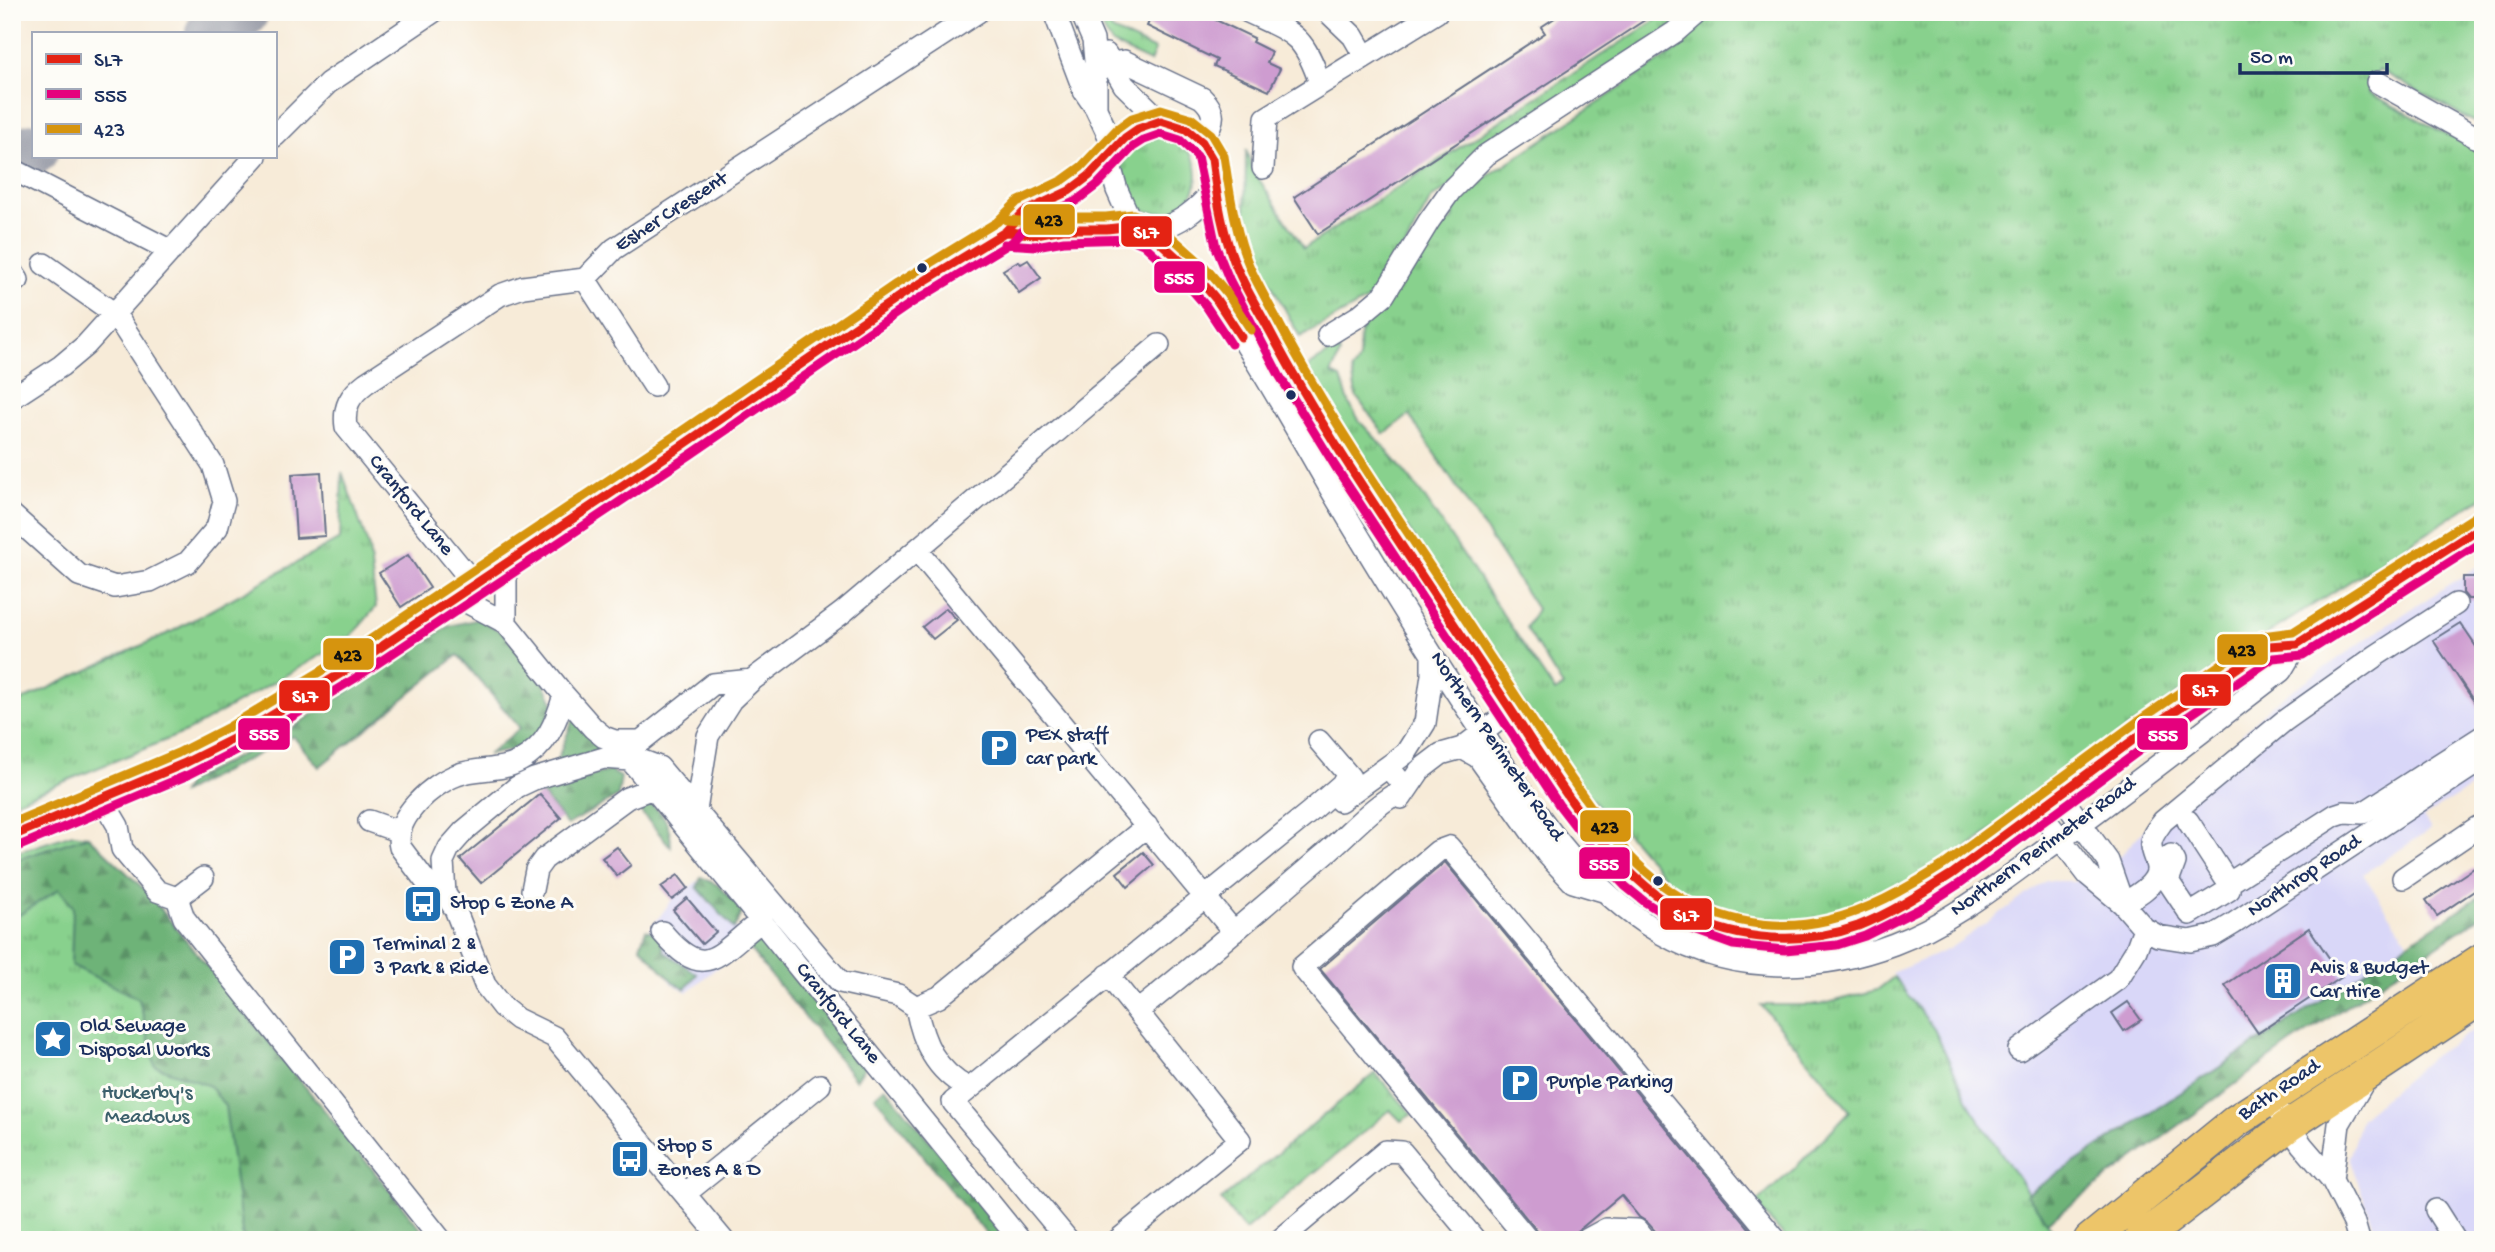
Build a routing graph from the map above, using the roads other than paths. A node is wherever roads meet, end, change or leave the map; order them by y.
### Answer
1 (433, 12) edge
2 (978, 12) edge
3 (1054, 12) edge
4 (1080, 12) edge
5 (1248, 12) edge
6 (1328, 12) edge
7 (1437, 12) edge
8 (1698, 12) edge
9 (1364, 55) junction
10 (1104, 67) junction
11 (2377, 82) dead end
12 (1320, 83) junction
13 (1096, 108) junction
14 (1161, 121) junction
15 (276, 134) edge
16 (2483, 141) edge
17 (1202, 142) junction
18 (1112, 154) junction
19 (254, 158) edge
20 (1262, 168) dead end
21 (12, 169) edge
22 (1216, 188) junction
23 (1142, 230) junction
24 (1005, 232) junction
25 (171, 251) junction
26 (44, 264) dead end
27 (585, 279) junction
28 (115, 314) junction
29 (1328, 335) dead end
30 (1159, 345) dead end
31 (654, 386) dead end
32 (12, 398) edge
33 (12, 515) edge
34 (2483, 526) edge
35 (917, 550) junction
36 (506, 564) junction
37 (475, 585) junction
38 (457, 597) junction
39 (2456, 604) dead end
40 (506, 623) junction
41 (2297, 644) junction
42 (1432, 655) junction
43 (744, 681) junction
44 (564, 695) junction
45 (1512, 710) junction
46 (1482, 731) junction
47 (2483, 736) edge
48 (1319, 741) dead end
49 (1462, 748) junction
50 (636, 750) junction
51 (2483, 759) edge
52 (1390, 765) junction
53 (653, 788) junction
54 (1406, 788) junction
55 (2060, 795) junction
56 (102, 799) junction
57 (696, 810) junction
58 (1311, 811) junction
59 (2039, 811) junction
60 (369, 821) dead end
61 (2188, 821) dead end
62 (2082, 823) junction
63 (1147, 827) junction
64 (400, 832) junction
65 (2483, 833) edge
66 (12, 836) edge
67 (2060, 839) junction
68 (2171, 855) dead end
69 (203, 878) dead end
70 (2403, 878) dead end
71 (2229, 881) junction
72 (532, 890) dead end
73 (1605, 891) junction
74 (445, 894) junction
75 (1205, 897) junction
76 (177, 898) junction
77 (2123, 904) junction
78 (760, 922) junction
79 (2144, 928) junction
80 (662, 932) dead end
81 (1234, 932) junction
82 (2483, 959) edge
83 (1108, 975) junction
84 (2483, 997) edge
85 (916, 1007) junction
86 (1136, 1010) junction
87 (2019, 1050) dead end
88 (2370, 1070) junction
89 (820, 1085) dead end
90 (968, 1088) junction
91 (2271, 1099) junction
92 (2295, 1136) junction
93 (2332, 1180) junction
94 (686, 1193) junction
95 (2436, 1210) dead end
96 (441, 1240) edge
97 (723, 1240) edge
98 (1020, 1240) edge
99 (1068, 1240) edge
100 (1118, 1240) edge
101 (1280, 1240) edge
102 (1475, 1240) edge
103 (1528, 1240) edge
104 (1586, 1240) edge
105 (1645, 1240) edge
106 (1776, 1240) edge
107 (2090, 1240) edge
108 (2140, 1240) edge
109 (2359, 1240) edge
110 (2455, 1240) edge

1 - 15 street
2 - 27 street, Esher Crescent
3 - 13 street
4 - 10 street
5 - 12 street
6 - 9 street
7 - 9 street
8 - 29 street
9 - 12 street
10 - 13 street
10 - 14 street
10 - 17 street
11 - 16 street
12 - 20 street
13 - 18 street
14 - 17 street
14 - 18 street
17 - 22 street
18 - 23 street
18 - 24 street
19 - 25 street
21 - 25 street
22 - 23 street
22 - 45 street, Northern Perimeter Road
23 - 24 street
23 - 42 street, Northern Perimeter Road
24 - 36 street
25 - 28 street
26 - 28 street
27 - 31 street
27 - 37 street, Cranford Lane
28 - 32 street
28 - 33 street
30 - 35 street
34 - 41 street, Northern Perimeter Road
35 - 43 street
35 - 63 street
36 - 37 street
36 - 40 street
37 - 38 street
38 - 40 street
38 - 56 street
39 - 77 street
40 - 44 street
41 - 55 street, Northern Perimeter Road
41 - 62 street, Northern Perimeter Road
42 - 46 street, Northern Perimeter Road
42 - 52 street
43 - 50 street
43 - 57 street
44 - 50 street
44 - 64 street
45 - 46 street
45 - 59 street, Northern Perimeter Road
46 - 49 street
46 - 73 street, Northern Perimeter Road
47 - 71 street
48 - 58 street
49 - 54 street
49 - 73 street
50 - 53 street, Cranford Lane
50 - 57 street
50 - 74 street
51 - 79 street, Northrop Road
52 - 54 street
52 - 58 street
53 - 72 street
53 - 78 street, Cranford Lane
54 - 81 street
55 - 59 street, Northern Perimeter Road
55 - 62 street, Northrop Road
56 - 66 street
56 - 76 street
57 - 85 street
58 - 75 street
59 - 67 street, Northrop Road
60 - 64 street
61 - 71 street
62 - 67 street, Northern Perimeter Road
62 - 77 street, Northrop Road
63 - 75 street
63 - 85 street
64 - 74 street
65 - 70 street
67 - 73 street, Northern Perimeter Road
67 - 77 street, Northrop Road
68 - 71 street
69 - 76 street
74 - 94 street
75 - 81 street
75 - 83 street
76 - 96 street
77 - 79 street, Northrop Road
78 - 80 street
78 - 98 street, Cranford Lane
79 - 87 street
81 - 86 street
82 - 91 highway, Bath Road
83 - 86 street
83 - 90 street
84 - 88 highway, Bath Road
85 - 90 street
86 - 100 street
88 - 92 highway, Bath Road
88 - 93 street
89 - 94 street
90 - 99 street
91 - 92 street
91 - 107 highway, Bath Road
92 - 93 street
92 - 108 highway, Bath Road
93 - 109 street
94 - 97 street
95 - 110 street
101 - 102 street
103 - 106 street
104 - 105 street

